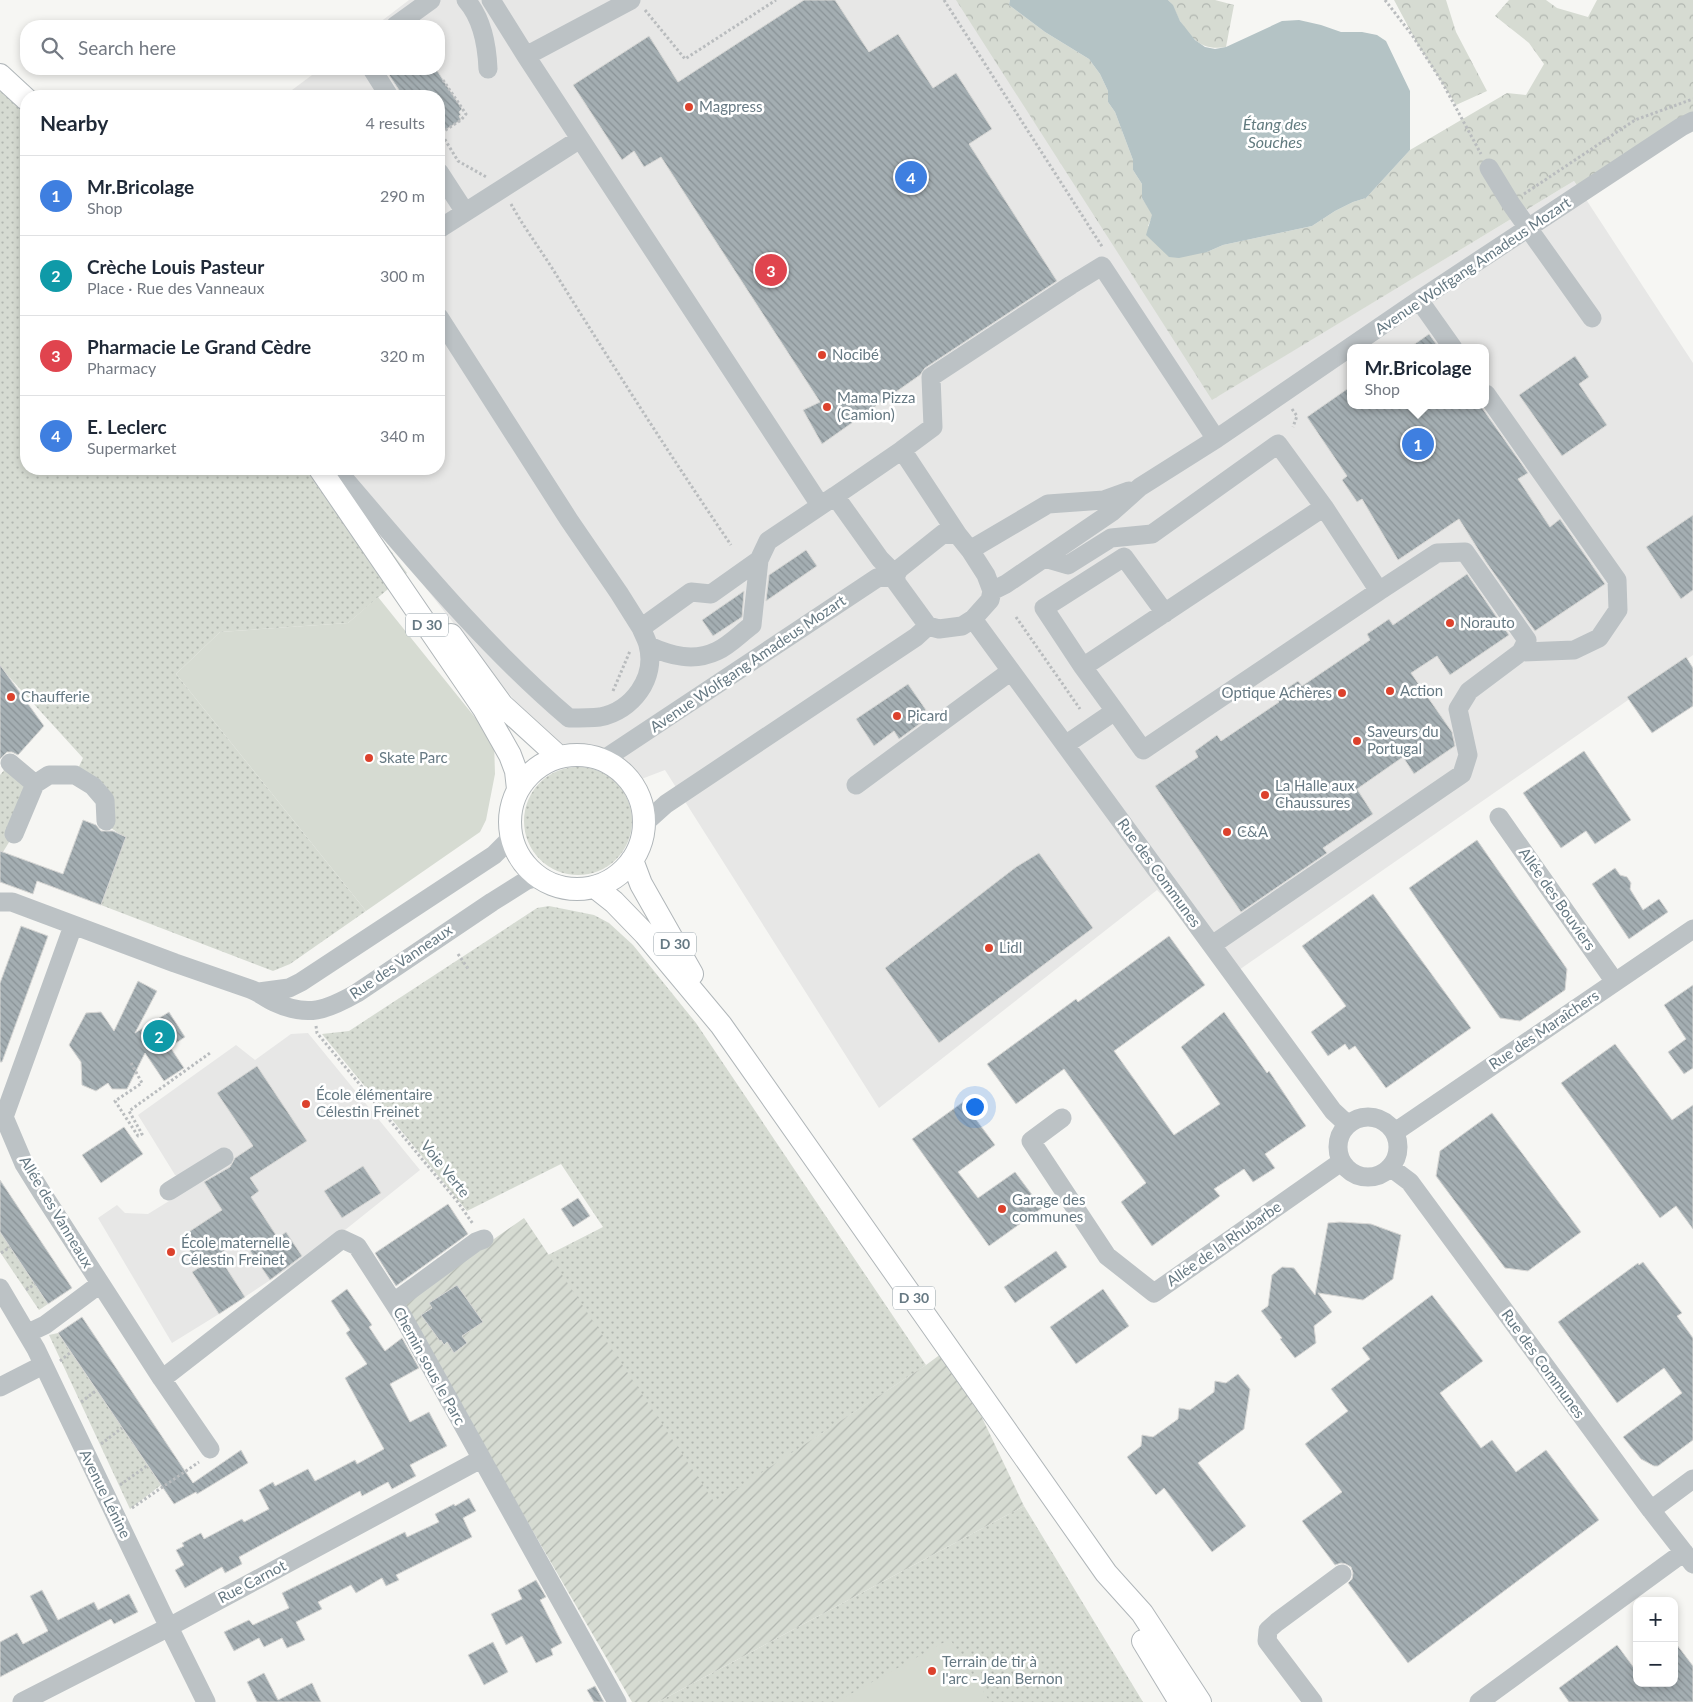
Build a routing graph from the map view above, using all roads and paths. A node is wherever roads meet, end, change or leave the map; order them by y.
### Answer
1 (431, 0) edge
2 (466, 0) edge
3 (491, 0) edge
4 (776, 0) edge
5 (944, 0) edge
6 (1385, 0) edge
7 (637, 4) edge
8 (403, 20) edge
9 (526, 56) junction
10 (488, 69) dead end
11 (0, 75) edge
12 (376, 75) edge
13 (443, 80) dead end
14 (386, 90) edge
15 (20, 93) edge
16 (1693, 100) edge
17 (1689, 126) edge
18 (445, 130) edge
19 (445, 140) edge
20 (580, 140) junction
21 (1489, 168) joint
22 (445, 181) edge
23 (495, 182) dead end
24 (1517, 199) dead end
25 (510, 203) dead end
26 (465, 212) junction
27 (445, 225) edge
28 (1528, 228) junction
29 (1102, 266) junction
30 (1419, 300) junction
31 (1592, 318) dead end
32 (445, 326) edge
33 (1355, 344) edge
34 (1450, 344) edge
35 (1347, 349) edge
36 (1489, 398) edge
37 (1289, 404) dead end
38 (1293, 427) dead end
39 (1216, 439) junction
40 (902, 450) junction
41 (324, 475) edge
42 (339, 475) edge
43 (340, 475) edge
44 (1140, 487) junction
45 (828, 500) junction
46 (1324, 507) junction
47 (958, 535) junction
48 (731, 545) dead end
49 (970, 550) junction
50 (1044, 558) junction
51 (759, 560) junction
52 (896, 575) junction
53 (1379, 591) junction
54 (992, 592) junction
55 (1165, 612) junction
56 (1016, 617) dead end
57 (973, 619) junction
58 (928, 626) junction
59 (641, 628) junction
60 (649, 646) junction
61 (1522, 652) junction
62 (1083, 667) junction
63 (1011, 671) junction
64 (611, 696) dead end
65 (1080, 709) dead end
66 (1115, 711) junction
67 (1065, 745) junction
68 (559, 757) junction
69 (603, 760) junction
70 (10, 763) dead end
71 (35, 784) junction
72 (856, 785) dead end
73 (518, 789) junction
74 (1499, 817) dead end
75 (106, 821) dead end
76 (646, 822) junction
77 (14, 834) dead end
78 (511, 838) junction
79 (632, 860) junction
80 (538, 878) junction
81 (595, 887) junction
82 (0, 902) edge
83 (73, 926) junction
84 (1693, 929) edge
85 (1212, 945) junction
86 (458, 954) dead end
87 (469, 970) dead end
88 (1615, 982) junction
89 (259, 992) junction
90 (315, 1020) dead end
91 (721, 1025) junction
92 (210, 1053) dead end
93 (131, 1063) dead end
94 (1062, 1118) dead end
95 (1347, 1124) junction
96 (1395, 1132) junction
97 (224, 1156) dead end
98 (1341, 1162) junction
99 (1390, 1167) junction
100 (169, 1191) dead end
101 (484, 1239) joint
102 (10, 1247) dead end
103 (1, 1254) edge
104 (35, 1284) dead end
105 (100, 1284) junction
106 (0, 1288) edge
107 (26, 1290) dead end
108 (394, 1302) junction
109 (28, 1333) junction
110 (71, 1352) dead end
111 (52, 1363) junction
112 (162, 1379) junction
113 (0, 1387) edge
114 (97, 1390) dead end
115 (80, 1403) dead end
116 (122, 1428) dead end
117 (100, 1445) dead end
118 (210, 1449) joint
119 (482, 1460) junction
120 (148, 1465) dead end
121 (1693, 1478) edge
122 (119, 1486) dead end
123 (130, 1509) dead end
124 (1651, 1510) junction
125 (1688, 1558) edge
126 (1106, 1573) junction
127 (1342, 1574) dead end
128 (169, 1627) junction
129 (22, 1702) edge
130 (206, 1702) edge
131 (617, 1702) edge
132 (1180, 1702) edge
133 (1200, 1702) edge
134 (1313, 1702) edge
135 (1479, 1702) edge

1 - 8 street
2 - 10 street
3 - 9 street
4 - 7 path
5 - 29 path
6 - 21 path
7 - 9 street
9 - 20 street
11 - 15 main road
12 - 14 street
13 - 18 path
16 - 24 path
17 - 28 street, Avenue Wolfgang Amadeus Mozart
19 - 23 path
20 - 26 street
20 - 45 street
21 - 28 street
22 - 26 street
25 - 48 path
26 - 27 street
28 - 30 street, Avenue Wolfgang Amadeus Mozart
28 - 31 street
29 - 39 street
29 - 40 street
30 - 33 street, Avenue Wolfgang Amadeus Mozart
30 - 34 street
32 - 59 street
35 - 39 street, Avenue Wolfgang Amadeus Mozart
36 - 61 street
37 - 38 path
39 - 44 street, Avenue Wolfgang Amadeus Mozart
40 - 45 street
40 - 47 street
41 - 73 main road, D 30
42 - 68 main road, D 30
43 - 60 street
44 - 49 street, Avenue Wolfgang Amadeus Mozart
44 - 50 street, Avenue Wolfgang Amadeus Mozart
45 - 51 street
45 - 52 street
46 - 50 street
46 - 53 street
46 - 55 street
47 - 49 street
47 - 52 street
49 - 54 street
50 - 54 street, Avenue Wolfgang Amadeus Mozart
51 - 59 street
51 - 60 street
52 - 58 street
52 - 69 street, Avenue Wolfgang Amadeus Mozart
53 - 61 street
53 - 66 street
54 - 57 street
55 - 62 street
55 - 62 street
56 - 65 path
57 - 58 street
57 - 63 street, Rue des Communes
58 - 76 street
59 - 60 street
59 - 64 path
61 - 85 street
62 - 66 street
63 - 67 street, Rue des Communes
63 - 72 street
66 - 67 street
67 - 85 street, Rue des Communes
68 - 69 main road
68 - 73 main road
69 - 76 main road
70 - 71 street
71 - 75 street
71 - 77 street
73 - 78 main road
74 - 88 street, Allée des Bouviers
76 - 79 main road
78 - 80 main road
78 - 89 street, Rue des Vanneaux
79 - 81 main road
79 - 91 main road, D 30
80 - 81 main road
80 - 89 street, Rue des Vanneaux
81 - 91 main road, D 30
82 - 83 street, Rue des Vanneaux
83 - 89 street, Rue des Vanneaux
83 - 105 street, Allée des Vanneaux
84 - 88 street, Rue des Maraîchers
85 - 95 street, Rue des Communes
86 - 87 path
88 - 96 street, Rue des Maraîchers
90 - 101 path, Voie Verte
91 - 126 main road, D 30
92 - 93 path
94 - 98 street, Allée de la Rhubarbe
95 - 96 street
95 - 98 street
96 - 99 street
97 - 100 street
98 - 99 street
99 - 124 street, Rue des Communes
101 - 108 street
102 - 103 path
104 - 107 path
105 - 109 street
105 - 112 street, Allée des Vanneaux
106 - 109 street, Avenue Lénine
108 - 112 street, Chemin sous le Parc
108 - 119 street, Chemin sous le Parc
109 - 111 street, Avenue Lénine
110 - 111 path
111 - 113 street
111 - 128 street, Avenue Lénine
112 - 118 street, Allée des Vanneaux
114 - 115 path
116 - 117 path
118 - 123 path
119 - 128 street, Rue Carnot
119 - 131 street, Chemin sous le Parc
120 - 122 path
121 - 124 street
124 - 125 street, Rue des Communes
125 - 135 street
126 - 132 main road, D 30
126 - 133 main road, D 30
127 - 134 street
128 - 129 street, Rue Carnot
128 - 130 street, Avenue Lénine

